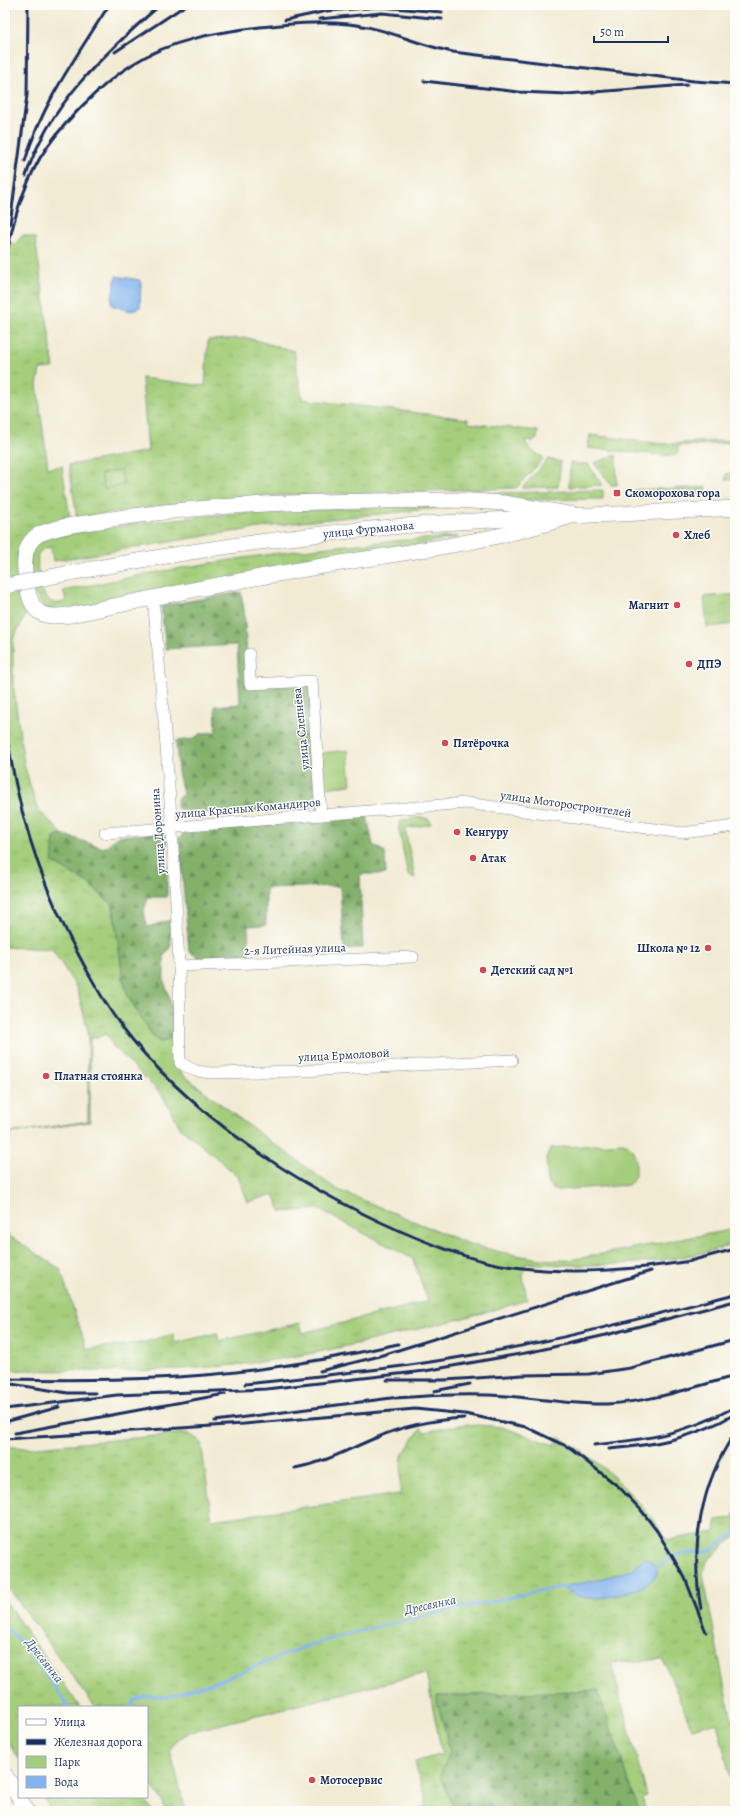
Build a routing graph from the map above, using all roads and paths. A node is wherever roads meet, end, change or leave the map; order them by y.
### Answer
1 (473, 502) junction
2 (735, 508) edge
3 (574, 515) junction
4 (472, 521) junction
5 (473, 542) junction
6 (5, 587) edge
7 (153, 598) junction
8 (249, 654) dead end
9 (393, 809) joint
10 (321, 814) junction
11 (735, 826) edge
12 (171, 827) junction
13 (105, 832) dead end
14 (412, 957) dead end
15 (179, 966) junction
16 (512, 1060) dead end
17 (180, 1063) joint
18 (5, 1775) edge
19 (18, 1796) edge
20 (19, 1798) edge
21 (27, 1811) edge

1 - 3 street
1 - 4 street
1 - 7 street
2 - 3 street, улица Фурманова
3 - 4 street, улица Фурманова
3 - 5 street
4 - 5 street
4 - 6 street, улица Фурманова, bridge
5 - 7 street
7 - 12 street, улица Доронина
8 - 10 street, улица Слепнёва
9 - 10 street, улица Красных Командиров
9 - 11 street, улица Моторостроителей
10 - 12 street, улица Красных Командиров
12 - 13 street, улица Красных Командиров
12 - 15 street, улица Доронина
14 - 15 street, 2-я Литейная улица
15 - 17 street, улица Доронина
16 - 17 street, улица Ермоловой
18 - 19 street
20 - 21 street

